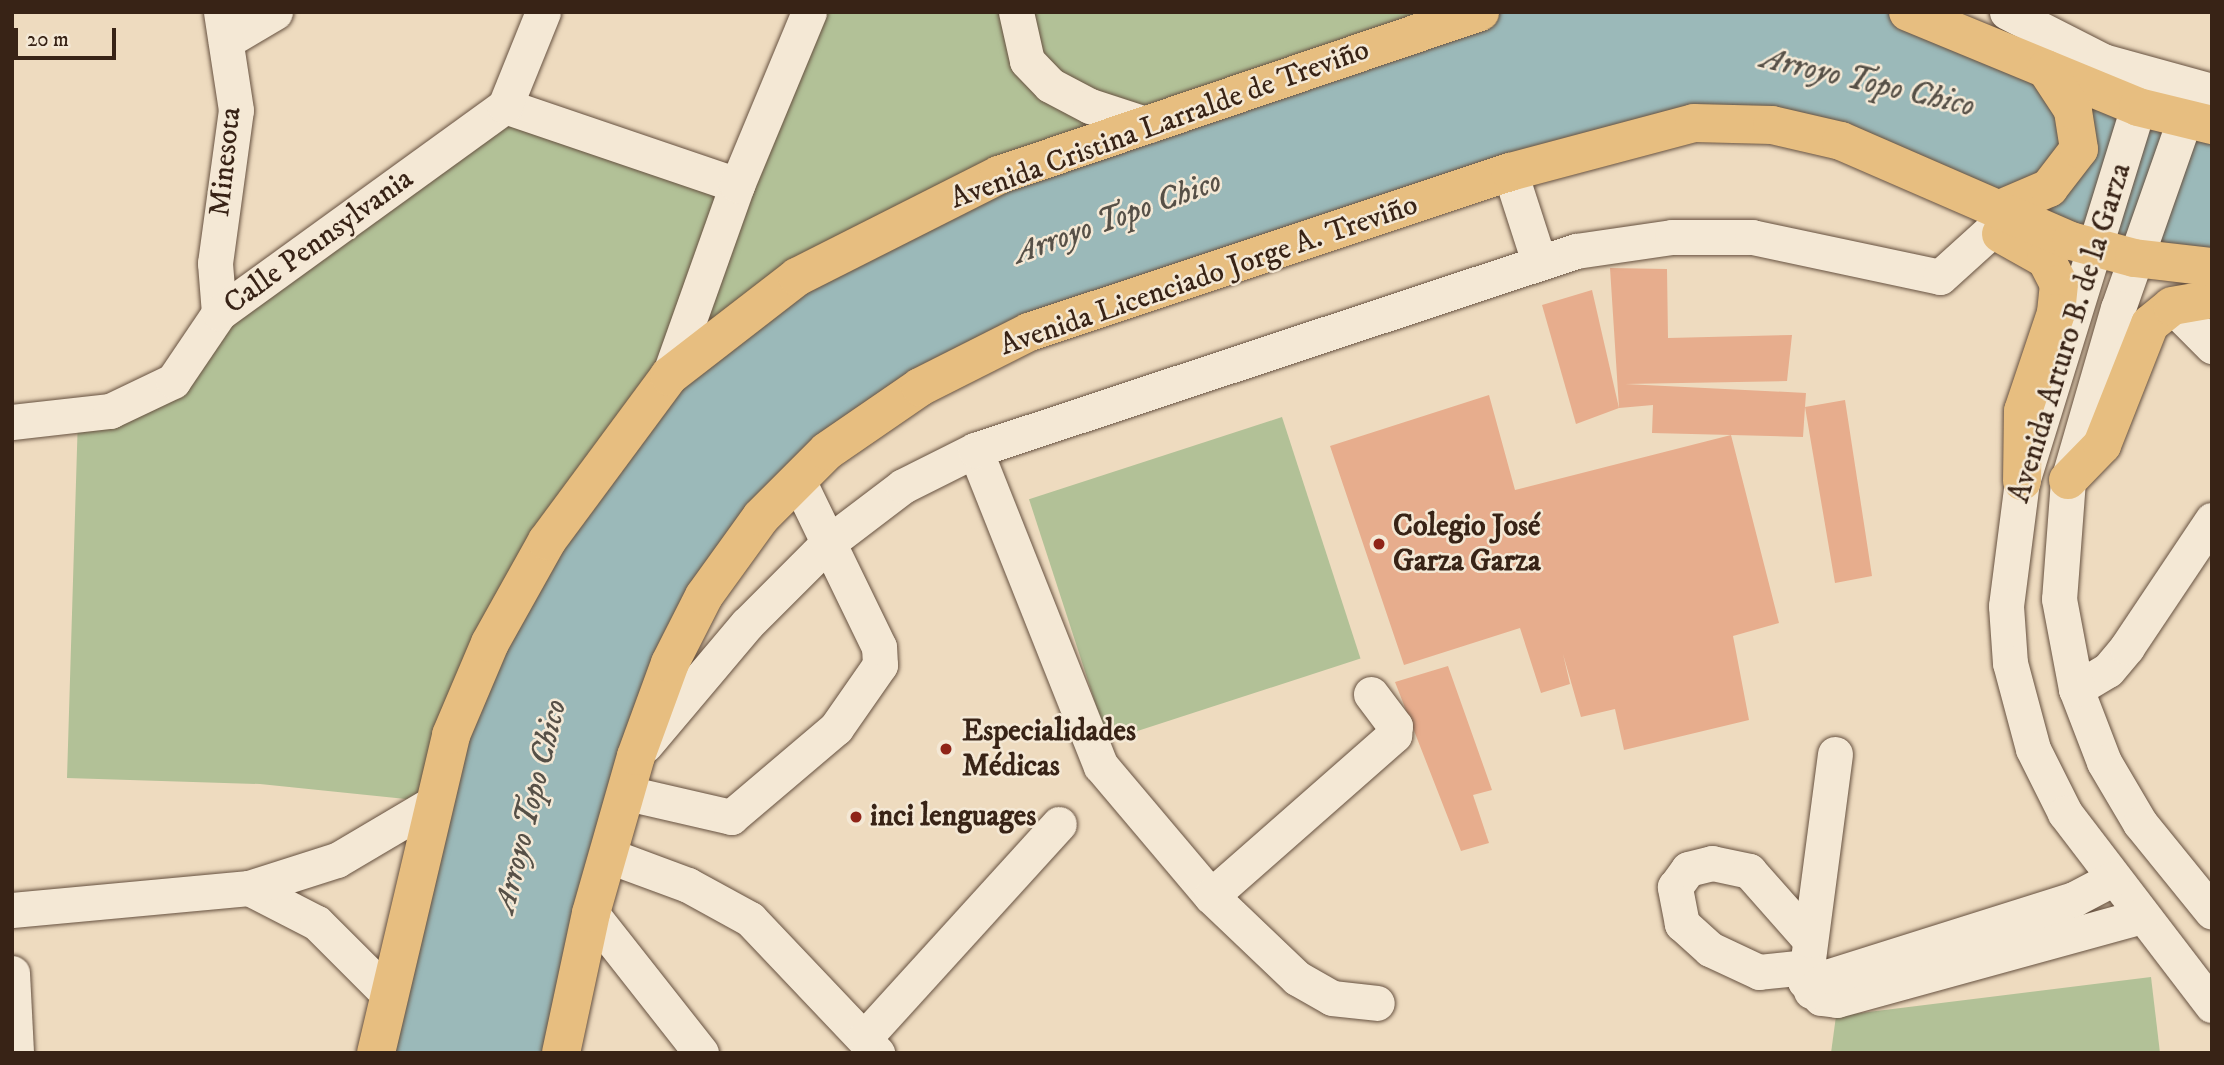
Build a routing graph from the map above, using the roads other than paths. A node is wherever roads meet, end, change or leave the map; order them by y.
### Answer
1 (275, 12) edge
2 (543, 12) edge
3 (809, 12) edge
4 (1016, 12) edge
5 (1480, 12) edge
6 (1908, 12) edge
7 (2007, 12) edge
8 (224, 27) edge
9 (2046, 69) junction
10 (2212, 91) edge
11 (505, 106) junction
12 (2138, 107) junction
13 (1694, 123) junction
14 (2198, 123) edge
15 (1149, 125) junction
16 (1510, 172) junction
17 (737, 185) junction
18 (1995, 220) junction
19 (2095, 249) junction
20 (2134, 258) junction
21 (1539, 262) junction
22 (2212, 267) edge
23 (2212, 299) edge
24 (2172, 306) junction
25 (219, 313) junction
26 (2212, 346) edge
27 (669, 376) junction
28 (12, 422) edge
29 (975, 450) junction
30 (798, 480) junction
31 (2068, 480) junction
32 (2022, 481) junction
33 (2212, 520) edge
34 (828, 543) junction
35 (2076, 689) junction
36 (1371, 695) dead end
37 (1835, 754) dead end
38 (636, 756) junction
39 (627, 793) junction
40 (435, 802) junction
41 (1059, 824) dead end
42 (607, 855) junction
43 (2112, 879) junction
44 (249, 888) junction
45 (2206, 894) edge
46 (1211, 896) junction
47 (12, 910) edge
48 (591, 913) junction
49 (2141, 916) junction
50 (1809, 966) junction
51 (12, 973) edge
52 (2206, 987) edge
53 (388, 994) junction
54 (1377, 1003) dead end
55 (871, 1045) edge
56 (16, 1053) edge
57 (376, 1053) edge
58 (561, 1053) edge
59 (701, 1053) edge

1 - 8 street
2 - 11 street
3 - 17 street
4 - 15 street
5 - 15 main road, Avenida Cristina Larralde de Treviño
6 - 9 main road
7 - 10 street
8 - 25 street, Minesota
9 - 12 main road
9 - 18 main road
11 - 17 street
11 - 25 street, Calle Pennsylvania
12 - 14 main road
12 - 19 street, Avenida Arturo B. de la Garza
13 - 16 main road, Avenida Licenciado Jorge A. Treviño
13 - 18 main road
13 - 18 main road, Avenida Licenciado Jorge A. Treviño
14 - 20 street, Avenida Arturo B. de la Garza
15 - 27 main road, Avenida Cristina Larralde de Treviño
16 - 21 street
16 - 30 main road, Avenida Licenciado Jorge A. Treviño
17 - 27 street
18 - 19 main road, Avenida Licenciado Jorge A. Treviño
18 - 21 street
18 - 32 main road
19 - 20 main road, Avenida Licenciado Jorge A. Treviño
19 - 32 street, Avenida Arturo B. de la Garza
20 - 22 main road, Avenida Licenciado Jorge A. Treviño
20 - 31 street, Avenida Arturo B. de la Garza
21 - 29 street
23 - 24 main road
24 - 26 street
24 - 31 main road
25 - 28 street, Calle Pennsylvania
27 - 40 main road, Avenida Cristina Larralde de Treviño
29 - 34 street
29 - 46 street
30 - 34 street
30 - 38 main road, Avenida Licenciado Jorge A. Treviño
31 - 35 street, Avenida Arturo B. de la Garza
32 - 43 street, Avenida Arturo B. de la Garza
33 - 35 street
34 - 38 street
34 - 39 street
35 - 45 street, Avenida Arturo B. de la Garza
36 - 46 street
37 - 50 street
38 - 39 main road, Avenida Licenciado Jorge A. Treviño
39 - 42 main road, Avenida Licenciado Jorge A. Treviño
40 - 44 street
40 - 53 main road, Avenida Cristina Larralde de Treviño
41 - 55 street
42 - 48 main road, Avenida Licenciado Jorge A. Treviño
42 - 55 street
43 - 49 street, Avenida Arturo B. de la Garza
43 - 50 street
44 - 47 street
44 - 53 street
46 - 54 street
48 - 58 main road, Avenida Licenciado Jorge A. Treviño
48 - 59 street
49 - 50 street
49 - 52 street, Avenida Arturo B. de la Garza
51 - 56 street
53 - 57 main road, Avenida Cristina Larralde de Treviño

